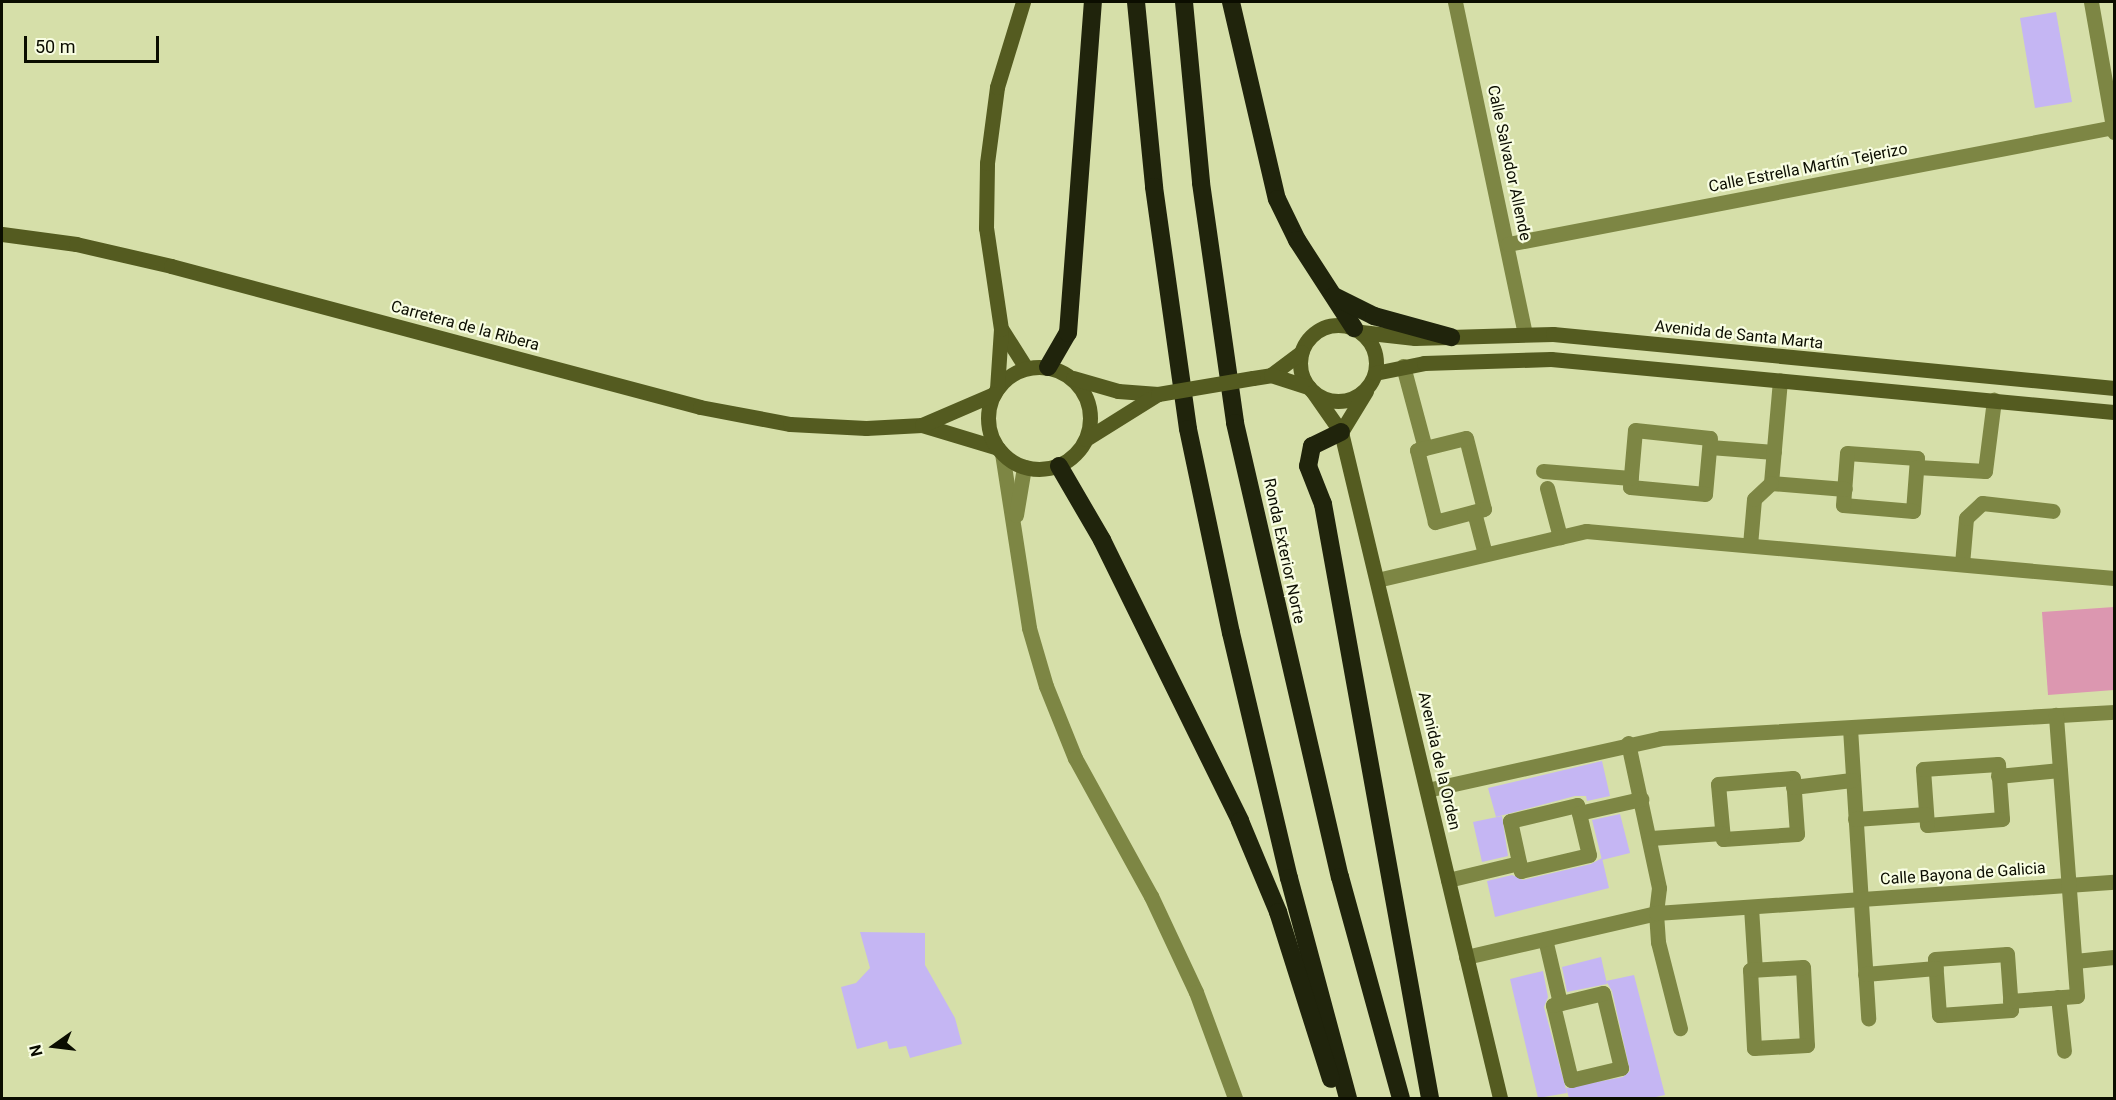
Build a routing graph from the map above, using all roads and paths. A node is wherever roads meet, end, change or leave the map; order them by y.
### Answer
1 (1023, 2) edge
2 (1093, 2) edge
3 (1136, 2) edge
4 (1184, 2) edge
5 (1232, 2) edge
6 (1455, 2) edge
7 (2091, 2) edge
8 (2114, 129) edge
9 (2, 234) edge
10 (1508, 244) junction
11 (1333, 296) junction
12 (1001, 329) junction
13 (1357, 330) junction
14 (1525, 333) junction
15 (1450, 337) junction
16 (1301, 352) junction
17 (1403, 366) junction
18 (1048, 367) junction
19 (1026, 368) junction
20 (1375, 373) junction
21 (1271, 375) junction
22 (1071, 377) junction
23 (1780, 380) junction
24 (1368, 388) junction
25 (2115, 388) edge
26 (1311, 390) junction
27 (995, 392) junction
28 (1158, 394) junction
29 (1994, 400) junction
30 (2115, 412) edge
31 (922, 425) junction
32 (1341, 432) junction
33 (1086, 439) junction
34 (1710, 447) junction
35 (1425, 448) junction
36 (1000, 451) junction
37 (1774, 452) junction
38 (1059, 466) junction
39 (1024, 467) junction
40 (1917, 467) junction
41 (1543, 471) dead end
42 (1630, 478) junction
43 (1771, 483) junction
44 (1547, 488) dead end
45 (1845, 489) junction
46 (2053, 511) dead end
47 (1474, 512) junction
48 (1014, 526) junction
49 (1560, 537) junction
50 (1750, 544) junction
51 (1485, 554) junction
52 (1962, 564) junction
53 (2115, 578) edge
54 (1377, 580) junction
55 (2115, 712) edge
56 (2056, 716) junction
57 (1850, 728) junction
58 (1628, 743) junction
59 (2060, 770) junction
60 (1998, 776) junction
61 (1852, 780) junction
62 (1793, 787) junction
63 (1427, 789) junction
64 (1641, 799) junction
65 (1579, 813) junction
66 (1926, 814) junction
67 (1855, 819) junction
68 (1722, 833) junction
69 (1651, 838) junction
70 (1519, 863) junction
71 (1448, 880) junction
72 (2115, 882) edge
73 (2069, 885) junction
74 (1860, 899) junction
75 (1751, 907) junction
76 (1656, 914) junction
77 (1545, 939) junction
78 (1466, 957) junction
79 (2115, 957) edge
80 (2075, 961) junction
81 (1936, 968) junction
82 (1755, 970) junction
83 (1865, 974) junction
84 (2058, 997) junction
85 (2010, 1001) junction
86 (1560, 1003) junction
87 (1869, 1018) dead end
88 (1680, 1028) dead end
89 (2064, 1051) dead end
90 (1235, 1098) edge
91 (1338, 1098) edge
92 (1348, 1098) edge
93 (1401, 1098) edge
94 (1430, 1098) edge
95 (1500, 1098) edge

1 - 12 main road
2 - 18 highway
3 - 92 highway
4 - 93 highway, Ronda Exterior Norte
5 - 11 highway
6 - 10 street, Calle Salvador Allende
7 - 8 street
8 - 10 street, Calle Estrella Martín Tejerizo
9 - 31 main road, Carretera de la Ribera
10 - 14 street, Calle Salvador Allende
11 - 13 highway
11 - 15 highway
12 - 19 main road
12 - 27 main road
13 - 15 main road, Avenida de Santa Marta
13 - 16 main road
13 - 20 main road
14 - 15 main road, Avenida de Santa Marta
14 - 25 main road, Avenida de Santa Marta
16 - 21 main road
16 - 26 main road
17 - 20 main road
17 - 23 main road
17 - 35 street
18 - 19 main road
18 - 22 main road
19 - 27 main road
20 - 24 main road
21 - 26 main road
21 - 28 main road, bridge
22 - 28 main road
22 - 33 main road
23 - 29 main road
23 - 37 street
24 - 26 main road
24 - 32 main road
26 - 32 main road, Avenida de la Orden
27 - 31 main road
27 - 36 main road
28 - 33 main road
29 - 30 main road
29 - 40 street
31 - 36 main road
32 - 54 main road, Avenida de la Orden
32 - 94 highway
33 - 38 main road
34 - 37 street
34 - 42 street
34 - 42 street
35 - 47 street
35 - 47 street
36 - 39 main road
36 - 48 street
37 - 43 street
38 - 39 main road
38 - 91 highway
39 - 48 street
40 - 45 street
40 - 45 street
41 - 42 street
43 - 45 street
43 - 50 street
44 - 49 street
46 - 52 street
47 - 51 street
48 - 90 street
49 - 50 street
49 - 51 street
50 - 52 street
51 - 54 street
52 - 53 street
54 - 63 main road, Avenida de la Orden
55 - 56 street
56 - 57 street
56 - 59 street, Calle Bayona de Galicia
57 - 58 street
57 - 61 street, Calle Bayona de Galicia
58 - 63 street
58 - 64 street
59 - 60 street
59 - 73 street, Calle Bayona de Galicia
60 - 66 street
60 - 66 street
61 - 62 street
61 - 67 street, Calle Bayona de Galicia
62 - 68 street
62 - 68 street
63 - 71 main road, Avenida de la Orden
64 - 65 street
64 - 69 street
65 - 70 street
65 - 70 street
66 - 67 street
67 - 74 street, Calle Bayona de Galicia
68 - 69 street
69 - 76 street
70 - 71 street
71 - 78 main road, Avenida de la Orden
72 - 73 street, Calle Bayona de Galicia
73 - 74 street, Calle Bayona de Galicia
73 - 80 street, Calle Bayona de Galicia
74 - 75 street, Calle Bayona de Galicia
74 - 83 street, Calle Bayona de Galicia
75 - 76 street, Calle Bayona de Galicia
75 - 82 street
76 - 77 street, Calle Bayona de Galicia
76 - 88 street
77 - 78 street, Calle Bayona de Galicia
77 - 86 street
78 - 95 main road, Avenida de la Orden
79 - 80 street
80 - 84 street, Calle Bayona de Galicia
81 - 83 street
81 - 85 street
81 - 85 street
82 - 82 street
83 - 87 street, Calle Bayona de Galicia
84 - 85 street
84 - 89 street
86 - 86 street

